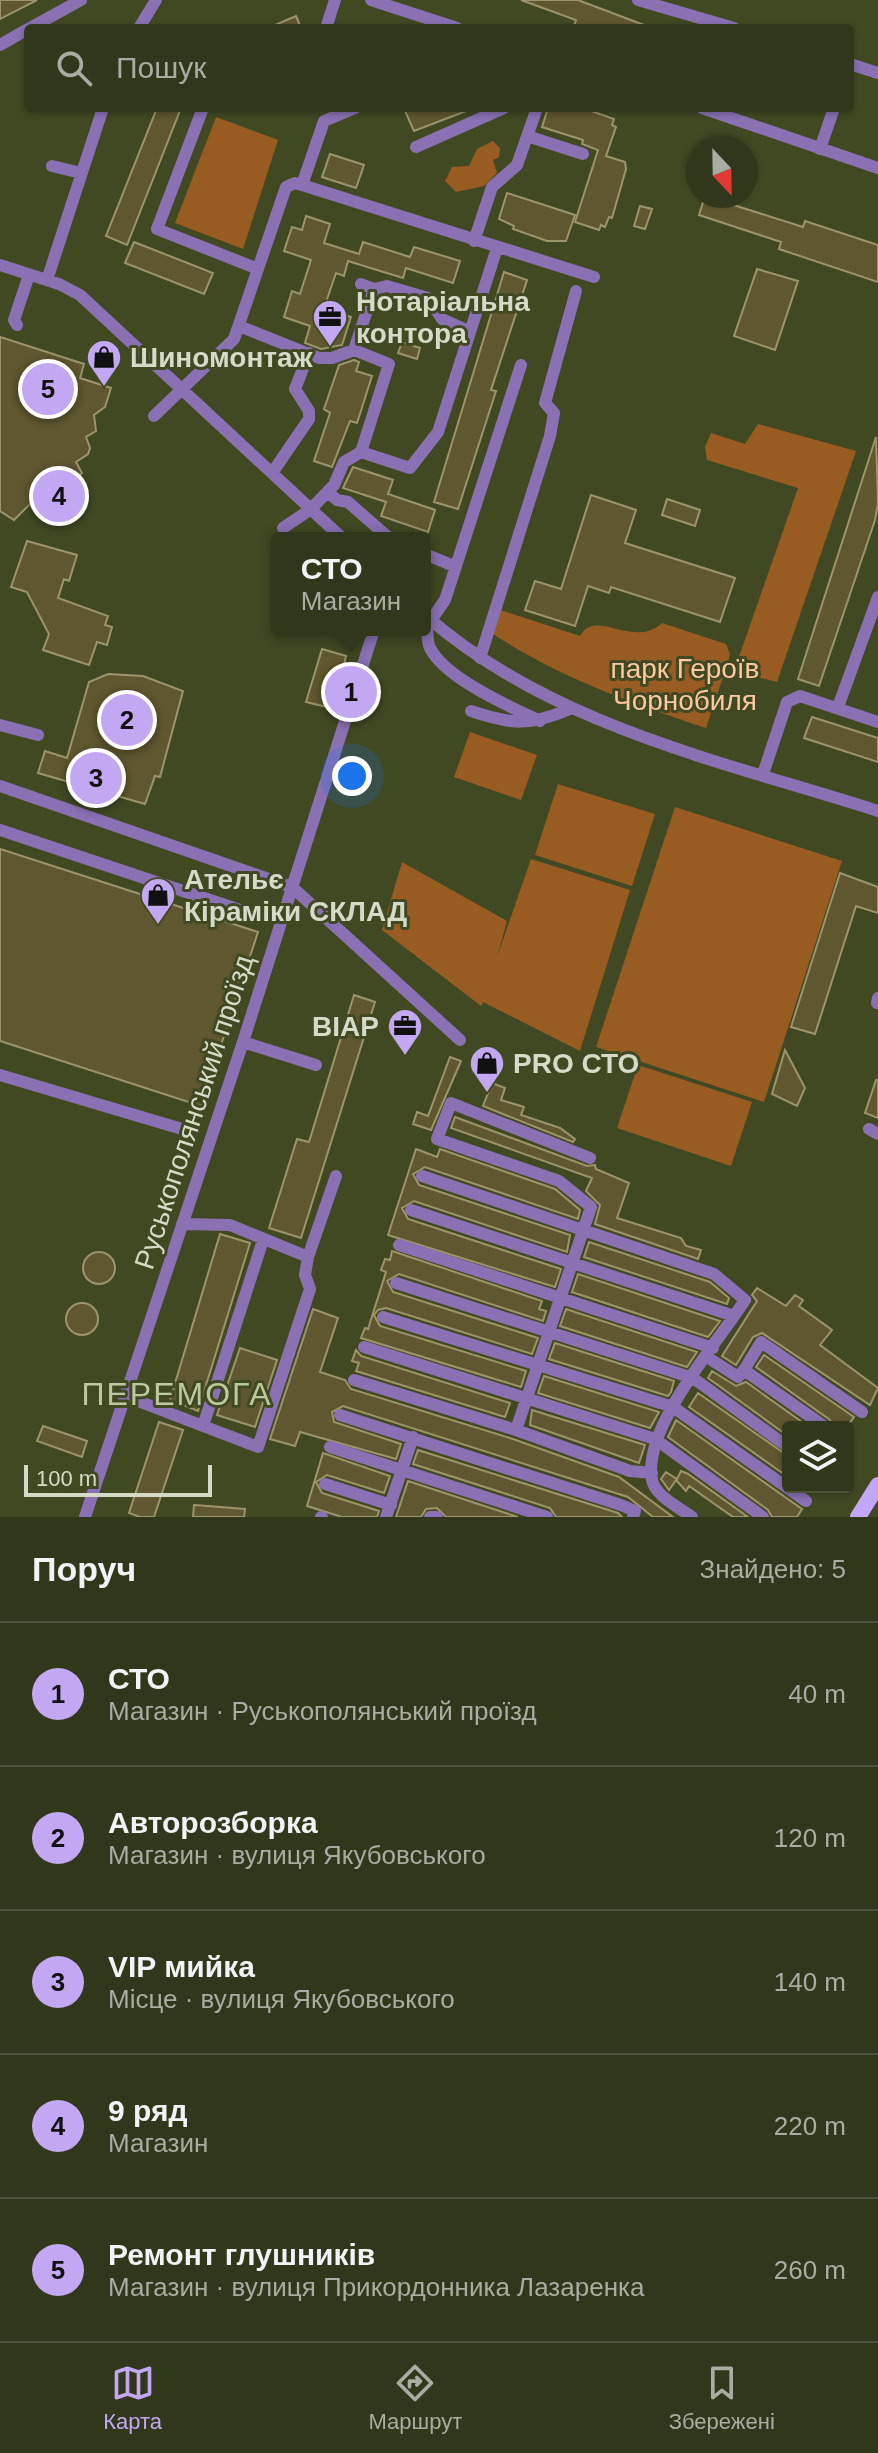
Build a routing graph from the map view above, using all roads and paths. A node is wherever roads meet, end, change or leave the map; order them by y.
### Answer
1 (81, 0) edge
2 (156, 0) edge
3 (335, 0) edge
4 (371, 0) edge
5 (638, 0) edge
6 (409, 6) edge
7 (38, 24) edge
8 (141, 24) edge
9 (327, 24) edge
10 (432, 24) edge
11 (720, 24) edge
12 (24, 32) edge
13 (0, 45) edge
14 (854, 65) edge
15 (878, 73) edge
16 (102, 112) edge
17 (201, 112) edge
18 (345, 112) edge
19 (495, 112) edge
20 (536, 112) edge
21 (714, 112) edge
22 (833, 112) edge
23 (527, 136) junction
24 (416, 147) dead end
25 (820, 149) junction
26 (583, 154) dead end
27 (52, 166) dead end
28 (878, 168) edge
29 (81, 173) junction
30 (302, 185) junction
31 (474, 241) junction
32 (497, 248) junction
33 (0, 265) edge
34 (258, 269) junction
35 (29, 275) junction
36 (594, 277) dead end
37 (47, 280) junction
38 (361, 284) dead end
39 (374, 289) junction
40 (576, 291) dead end
41 (17, 325) dead end
42 (239, 326) junction
43 (470, 332) junction
44 (354, 350) junction
45 (309, 353) junction
46 (521, 365) dead end
47 (182, 389) junction
48 (154, 416) dead end
49 (361, 452) junction
50 (272, 473) junction
51 (328, 492) junction
52 (311, 509) junction
53 (283, 528) dead end
54 (336, 532) edge
55 (382, 532) edge
56 (431, 557) edge
57 (456, 567) junction
58 (878, 597) edge
59 (431, 614) edge
60 (431, 620) edge
61 (372, 636) edge
62 (429, 636) edge
63 (480, 658) junction
64 (838, 707) junction
65 (570, 709) junction
66 (471, 711) dead end
67 (540, 721) junction
68 (878, 722) edge
69 (0, 725) edge
70 (38, 735) dead end
71 (763, 774) junction
72 (0, 786) edge
73 (878, 811) edge
74 (0, 830) edge
75 (292, 887) junction
76 (252, 914) dead end
77 (460, 1040) dead end
78 (243, 1042) junction
79 (316, 1065) dead end
80 (0, 1075) edge
81 (182, 1129) dead end
82 (590, 1158) dead end
83 (336, 1176) dead end
84 (422, 1176) dead end
85 (411, 1210) dead end
86 (182, 1224) junction
87 (582, 1229) junction
88 (263, 1240) junction
89 (399, 1245) dead end
90 (308, 1257) junction
91 (570, 1262) junction
92 (396, 1283) dead end
93 (560, 1298) junction
94 (734, 1316) junction
95 (383, 1317) dead end
96 (550, 1332) junction
97 (364, 1347) dead end
98 (710, 1352) junction
99 (540, 1366) junction
100 (744, 1370) junction
101 (693, 1378) junction
102 (354, 1380) dead end
103 (125, 1396) junction
104 (526, 1398) junction
105 (673, 1407) junction
106 (862, 1412) dead end
107 (340, 1415) dead end
108 (816, 1421) edge
109 (203, 1426) junction
110 (516, 1430) junction
111 (413, 1437) junction
112 (655, 1439) junction
113 (782, 1443) edge
114 (330, 1447) dead end
115 (403, 1470) junction
116 (652, 1473) junction
117 (325, 1484) dead end
118 (878, 1485) edge
119 (806, 1501) dead end
120 (388, 1511) edge
121 (637, 1515) edge
122 (85, 1517) edge
123 (430, 1517) edge
124 (437, 1517) edge
125 (547, 1517) edge
126 (692, 1517) edge
127 (763, 1517) edge
128 (858, 1517) edge

1 - 7 street
2 - 8 street
3 - 9 street
4 - 6 street
5 - 11 street
6 - 10 street
12 - 13 street
14 - 15 street
16 - 29 street
17 - 34 street
18 - 30 street
19 - 24 street
20 - 23 street
21 - 25 street
22 - 25 street
23 - 26 street
23 - 31 street
25 - 28 street
27 - 29 street
29 - 37 street
30 - 31 street
30 - 34 street
31 - 32 street
32 - 36 street
32 - 43 street
33 - 35 street
34 - 42 street
35 - 37 street
35 - 41 street
37 - 47 street
38 - 39 street
39 - 43 street
39 - 44 street
40 - 63 street
42 - 45 street
42 - 47 street
43 - 49 street
44 - 45 street
44 - 49 street
45 - 50 street
46 - 57 street
47 - 48 street
47 - 50 street
49 - 51 street
50 - 52 street
51 - 52 street
51 - 55 street
52 - 53 street
52 - 54 street
56 - 57 street
57 - 59 street
58 - 64 street
60 - 63 street
61 - 75 street, Руськополянський проїзд
62 - 67 street
63 - 65 street
64 - 68 street
64 - 71 street
65 - 67 street
65 - 71 street
66 - 67 street
69 - 70 street
71 - 73 street
72 - 75 street
74 - 76 street
75 - 77 street
75 - 78 street, Руськополянський проїзд
78 - 79 street
78 - 86 street, Руськополянський проїзд
80 - 81 street
82 - 87 street
83 - 90 street
84 - 87 street
85 - 91 street
86 - 88 street
86 - 103 street, Руськополянський проїзд
87 - 91 street
87 - 94 street
88 - 90 street
88 - 109 street
89 - 93 street
90 - 109 street
91 - 93 street
91 - 94 street
92 - 96 street
93 - 96 street
93 - 98 street
94 - 98 street
95 - 99 street
96 - 99 street
96 - 101 street
97 - 104 street
98 - 100 street
98 - 101 street
99 - 104 street
99 - 105 street
100 - 106 street
100 - 108 street
101 - 105 street
101 - 113 street
102 - 110 street
103 - 109 street
103 - 122 street, Руськополянський проїзд
104 - 110 street
104 - 112 street
105 - 112 street
105 - 119 street
107 - 111 street
110 - 116 street
111 - 115 street
111 - 121 street
112 - 116 street
112 - 127 street
114 - 115 street
115 - 120 street
115 - 125 street
116 - 126 street
117 - 120 street
118 - 128 main road
123 - 124 street

